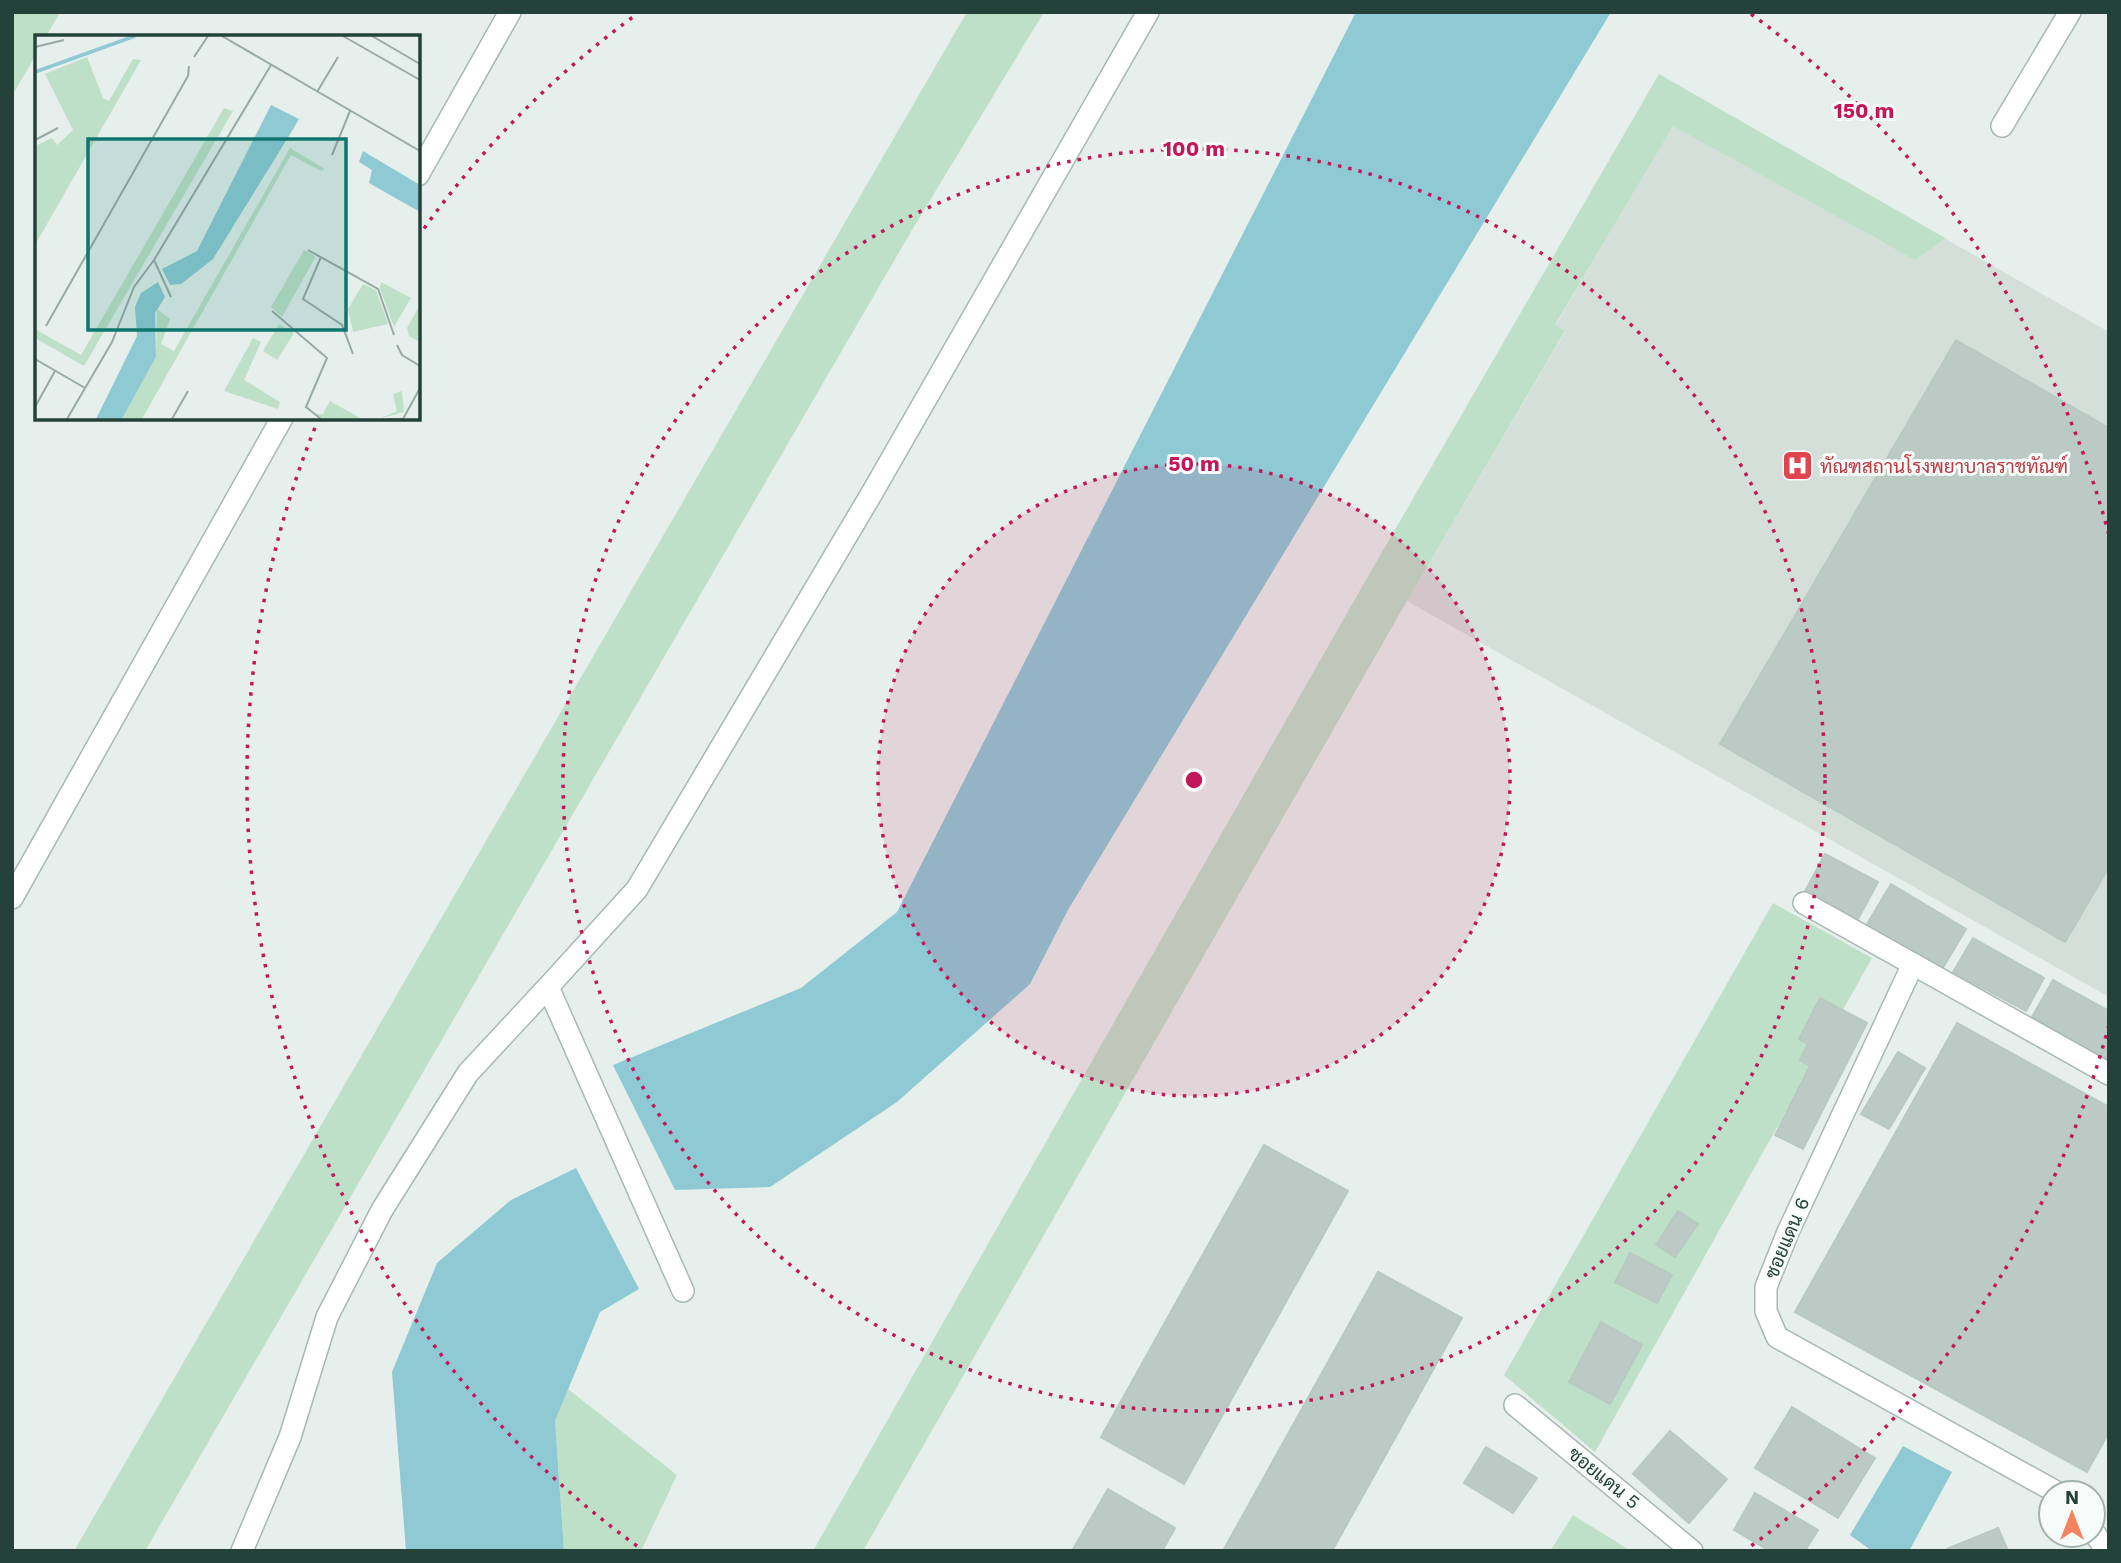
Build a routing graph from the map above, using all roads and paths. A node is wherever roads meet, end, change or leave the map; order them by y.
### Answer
1 (510, 12) edge
2 (1148, 12) edge
3 (2070, 12) edge
4 (2002, 126) dead end
5 (420, 171) edge
6 (281, 420) edge
7 (12, 898) edge
8 (1804, 903) dead end
9 (1913, 964) junction
10 (548, 987) junction
11 (2109, 1074) edge
12 (683, 1291) dead end
13 (1515, 1405) dead end
14 (2037, 1481) edge
15 (242, 1551) edge
16 (1692, 1551) edge

1 - 5 street
2 - 10 street
3 - 4 street
6 - 7 street
8 - 9 street
9 - 11 street
9 - 14 street, ซอยแดน 6
10 - 12 street
10 - 15 street
13 - 16 street, ซอยแดน 5

